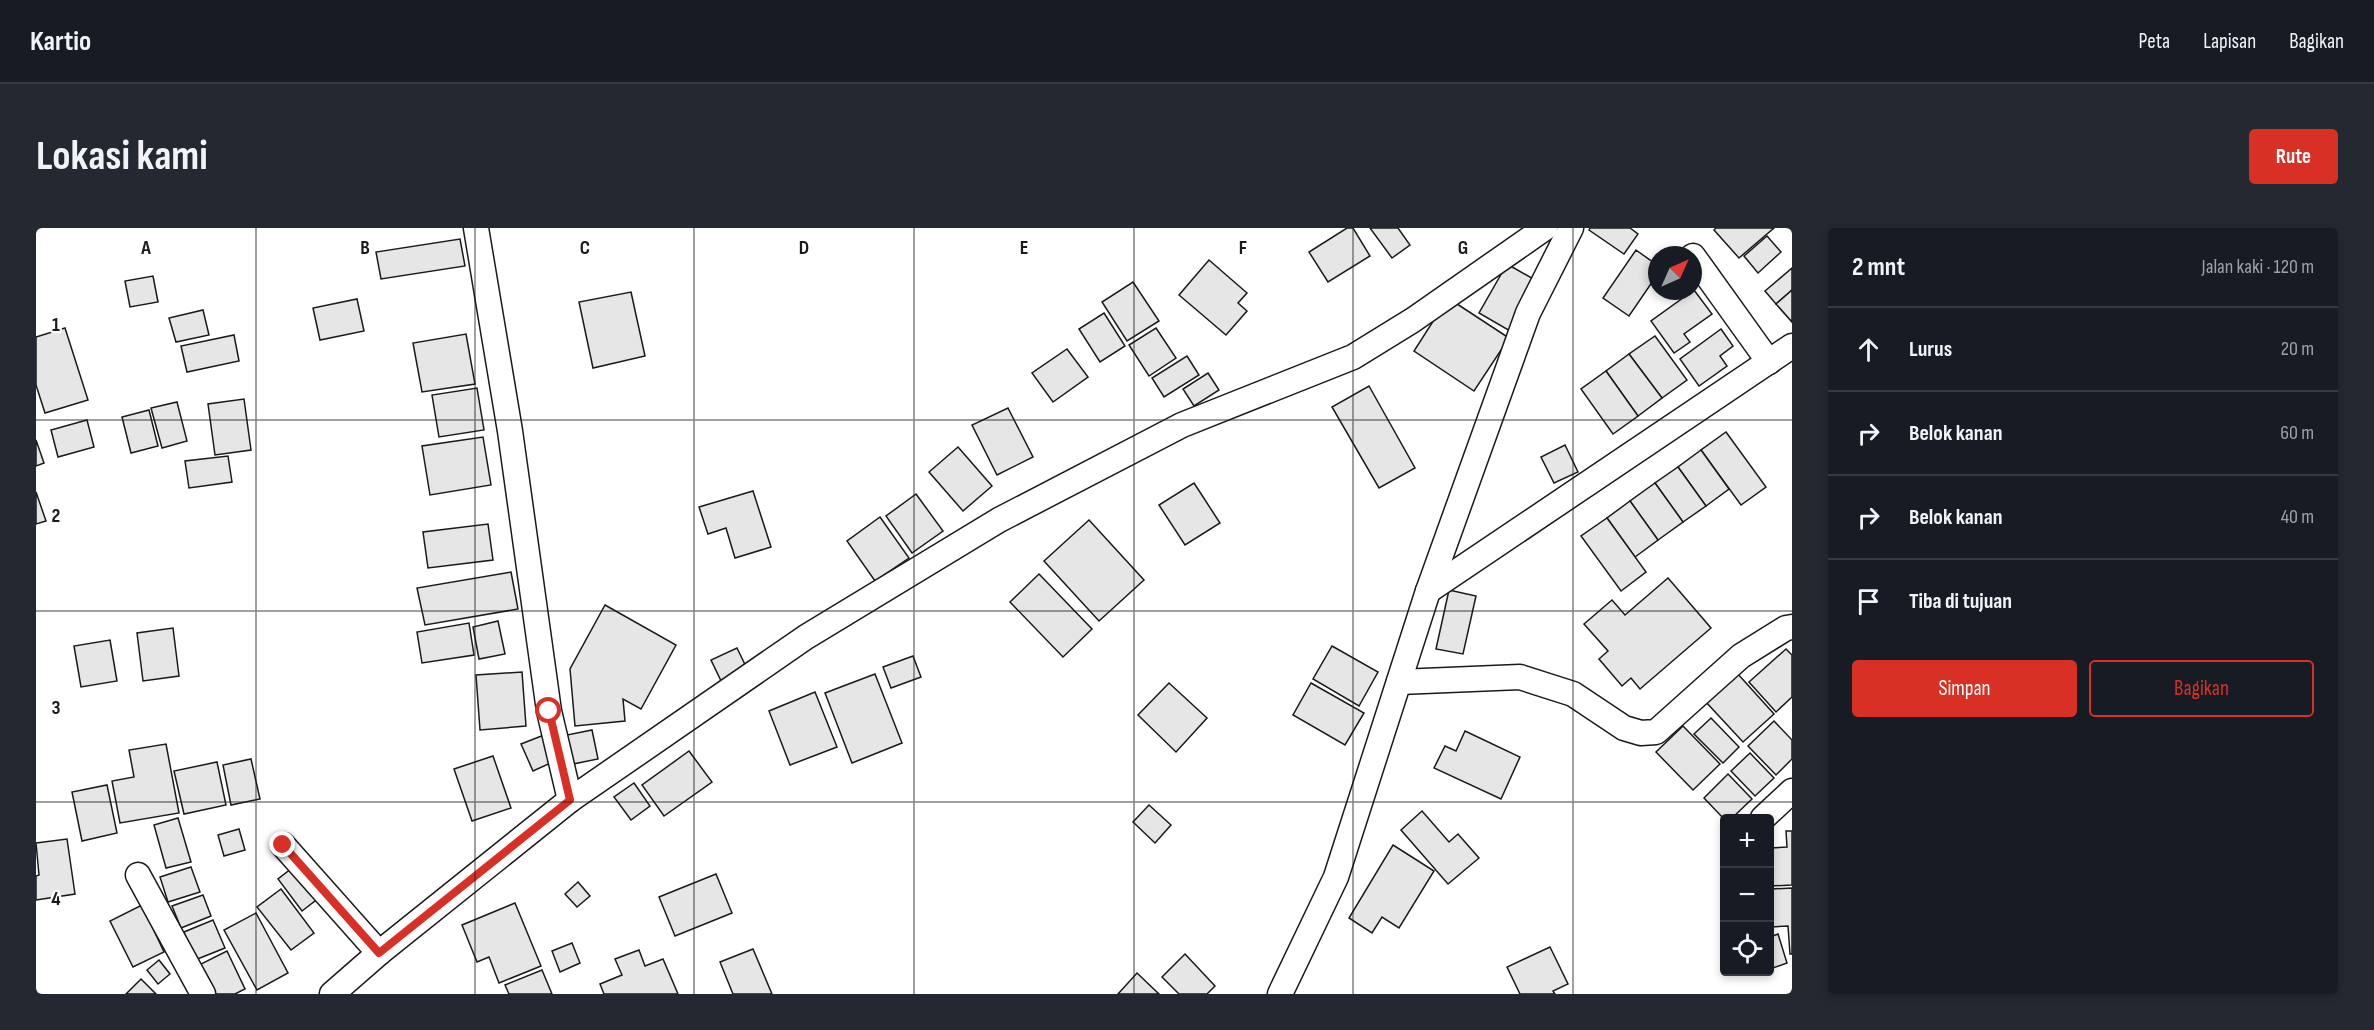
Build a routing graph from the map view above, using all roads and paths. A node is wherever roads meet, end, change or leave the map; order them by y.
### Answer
1 (476, 228) edge
2 (1545, 228) edge
3 (1571, 228) edge
4 (1702, 269) edge
5 (1792, 346) edge
6 (1769, 362) junction
7 (1428, 591) junction
8 (1792, 627) edge
9 (1399, 682) junction
10 (1792, 791) edge
11 (570, 800) junction
12 (1768, 814) edge
13 (283, 845) dead end
14 (138, 875) dead end
15 (379, 953) junction
16 (203, 994) edge
17 (333, 994) edge
18 (1280, 994) edge

1 - 11 street
2 - 11 street
3 - 7 street
4 - 6 street
5 - 6 street
6 - 7 street
7 - 9 street
8 - 9 street
9 - 18 street
10 - 12 street
11 - 15 street
13 - 15 street
14 - 16 street
15 - 17 street

